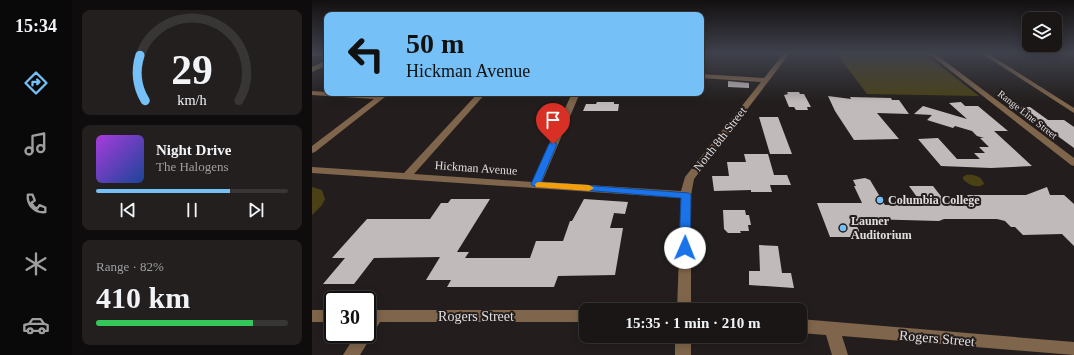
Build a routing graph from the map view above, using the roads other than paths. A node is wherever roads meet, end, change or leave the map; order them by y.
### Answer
1 (773, 70) edge
2 (954, 70) edge
3 (1011, 70) edge
4 (704, 76) edge
5 (765, 80) junction
6 (312, 93) edge
7 (324, 93) edge
8 (383, 96) edge
9 (479, 96) edge
10 (575, 96) edge
11 (1074, 111) edge
12 (312, 150) edge
13 (1074, 163) edge
14 (312, 170) edge
15 (408, 176) junction
16 (536, 184) junction
17 (686, 195) junction
18 (684, 303) edge
19 (312, 316) edge
20 (324, 316) edge
21 (376, 316) edge
22 (579, 316) edge
23 (807, 327) edge
24 (832, 329) junction
25 (358, 343) edge
26 (683, 343) edge
27 (1074, 349) edge
28 (1051, 351) edge
29 (350, 355) edge
30 (684, 355) edge
31 (840, 355) edge

1 - 5 street, North 8th Street
2 - 13 street, Range Line Street
3 - 11 street
4 - 5 street
5 - 17 street, North 8th Street
6 - 7 street
8 - 12 street
9 - 15 street
10 - 16 street
14 - 15 street, Hickman Avenue
15 - 16 street, Hickman Avenue
16 - 17 street, Hickman Avenue
17 - 18 street, North 8th Street
19 - 20 street
21 - 22 street, Rogers Street
23 - 24 street, Rogers Street
24 - 28 street, Rogers Street
24 - 31 street
25 - 29 street
26 - 30 street
27 - 28 street, Rogers Street

